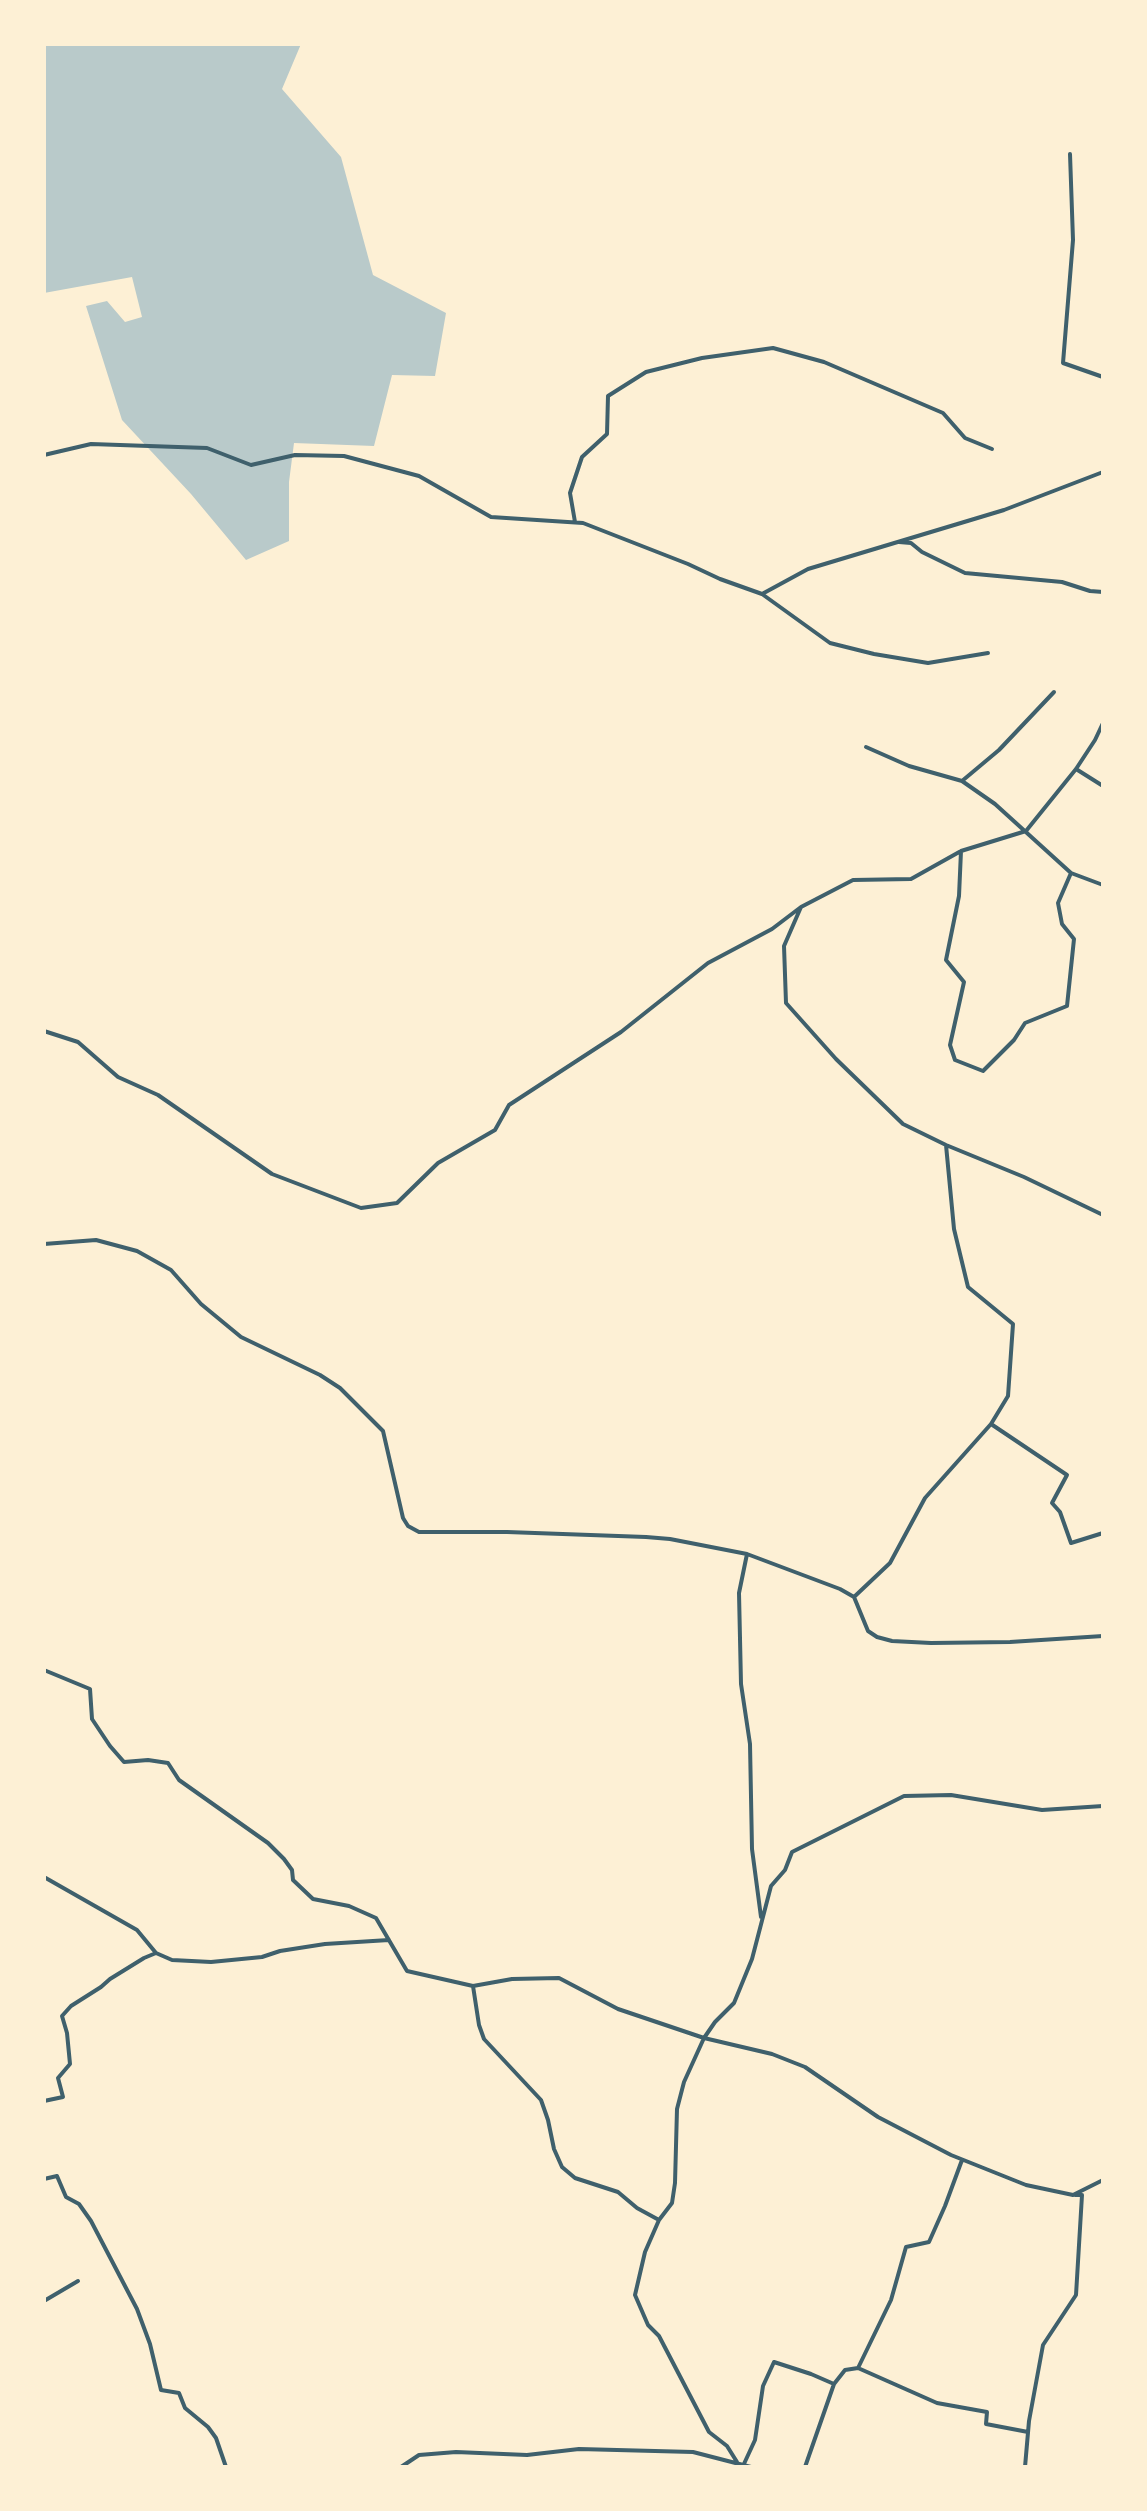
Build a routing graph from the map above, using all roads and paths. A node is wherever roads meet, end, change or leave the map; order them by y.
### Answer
1 (1070, 154) dead end
2 (1103, 377) edge
3 (992, 449) dead end
4 (44, 455) edge
5 (1103, 472) edge
6 (575, 522) junction
7 (897, 542) junction
8 (1103, 592) edge
9 (762, 594) junction
10 (988, 653) dead end
11 (1054, 692) dead end
12 (1103, 723) edge
13 (866, 747) dead end
14 (1076, 769) junction
15 (962, 781) junction
16 (1103, 786) edge
17 (1026, 831) junction
18 (961, 851) junction
19 (1071, 873) junction
20 (1103, 885) edge
21 (801, 907) junction
22 (44, 1031) edge
23 (946, 1145) junction
24 (1103, 1215) edge
25 (44, 1244) edge
26 (991, 1424) junction
27 (1103, 1533) edge
28 (747, 1554) junction
29 (854, 1597) junction
30 (1103, 1636) edge
31 (44, 1670) edge
32 (1103, 1806) edge
33 (44, 1877) edge
34 (761, 1919) junction
35 (389, 1940) junction
36 (156, 1953) junction
37 (473, 1986) junction
38 (704, 2038) junction
39 (44, 2101) edge
40 (962, 2159) junction
41 (44, 2179) edge
42 (1103, 2180) edge
43 (1073, 2195) junction
44 (659, 2220) junction
45 (78, 2281) dead end
46 (44, 2301) edge
47 (858, 2368) junction
48 (834, 2384) junction
49 (1028, 2432) junction
50 (737, 2462) junction
51 (743, 2466) edge
52 (226, 2467) edge
53 (401, 2467) edge
54 (751, 2467) edge
55 (805, 2467) edge
56 (1025, 2467) edge

1 - 2 street
3 - 6 street
4 - 6 street
5 - 7 street
6 - 9 street
7 - 8 street
7 - 9 street
9 - 10 street
11 - 15 street
12 - 14 street
13 - 15 street
14 - 16 street
14 - 17 street
15 - 17 street
17 - 18 street
17 - 19 street
18 - 19 street
18 - 21 street
19 - 20 street
21 - 22 street
21 - 23 street
23 - 24 street
23 - 26 street
25 - 28 street
26 - 27 street
26 - 29 street
28 - 29 street
28 - 34 street
29 - 30 street
31 - 35 street
32 - 34 street
33 - 36 street
34 - 38 street
35 - 36 street
35 - 37 street
36 - 39 street
37 - 38 street
37 - 44 street
38 - 40 street
38 - 44 street
40 - 43 street
40 - 47 street
41 - 52 street
42 - 43 street
43 - 49 street
44 - 50 street
45 - 46 street
47 - 48 street
47 - 49 street
48 - 51 street
48 - 55 street
49 - 56 street
50 - 51 street
50 - 53 street
51 - 54 street

